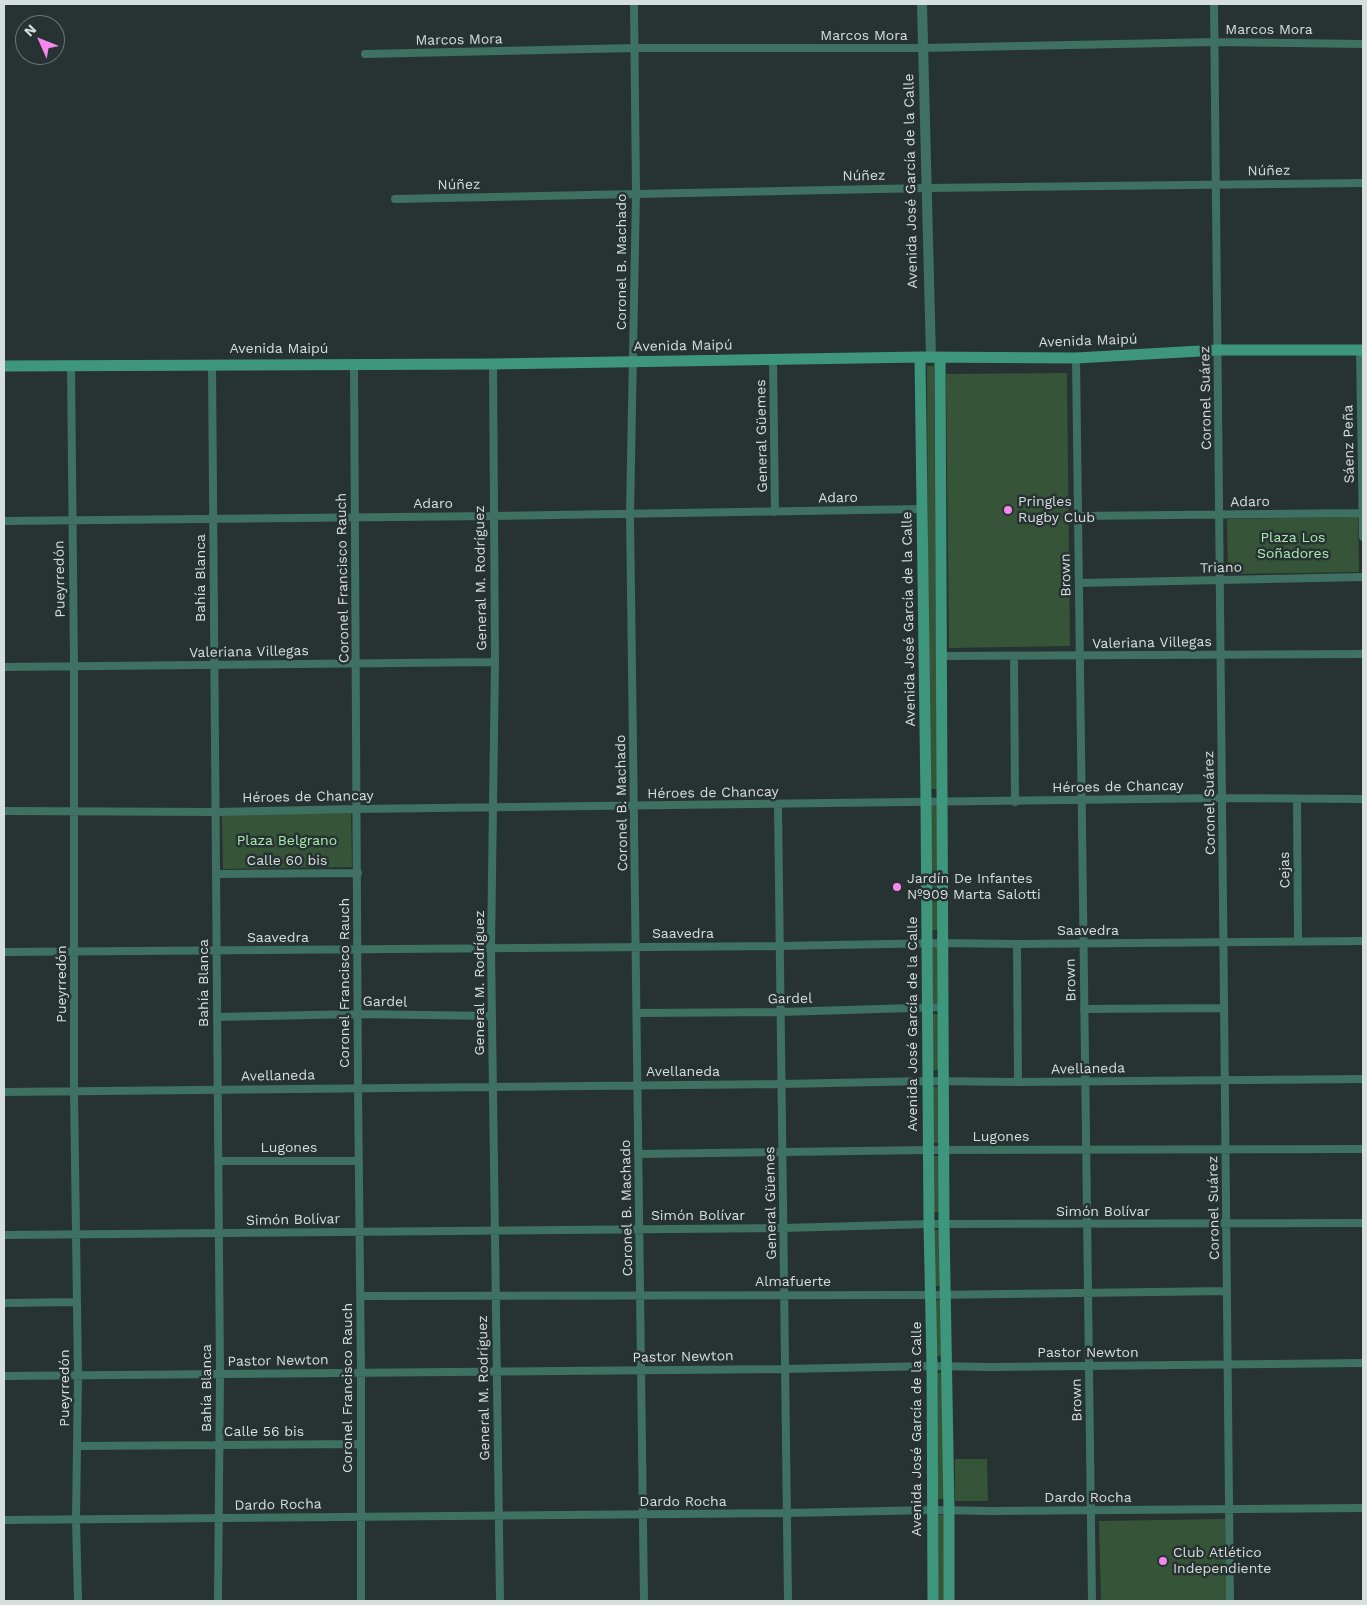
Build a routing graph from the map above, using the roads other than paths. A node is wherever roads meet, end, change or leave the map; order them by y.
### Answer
1 (634, 4) edge
2 (922, 4) edge
3 (1214, 4) edge
4 (1215, 42) junction
5 (1363, 44) edge
6 (634, 48) junction
7 (923, 48) junction
8 (365, 54) dead end
9 (1363, 183) edge
10 (1216, 184) junction
11 (927, 188) junction
12 (636, 193) junction
13 (395, 199) dead end
14 (1218, 350) junction
15 (1361, 350) edge
16 (930, 357) junction
17 (1076, 358) junction
18 (773, 360) junction
19 (634, 362) junction
20 (354, 364) junction
21 (493, 364) junction
22 (212, 365) junction
23 (4, 366) edge
24 (71, 366) junction
25 (922, 510) junction
26 (775, 512) junction
27 (1363, 513) edge
28 (630, 514) junction
29 (1219, 514) junction
30 (493, 516) junction
31 (1078, 516) junction
32 (354, 517) junction
33 (214, 518) junction
34 (72, 520) junction
35 (4, 521) edge
36 (1363, 537) edge
37 (1363, 577) edge
38 (1220, 581) junction
39 (1079, 583) junction
40 (1221, 654) junction
41 (1363, 654) edge
42 (941, 656) junction
43 (1014, 656) junction
44 (1080, 657) junction
45 (495, 662) junction
46 (356, 663) junction
47 (214, 664) junction
48 (74, 666) junction
49 (4, 667) edge
50 (1222, 798) junction
51 (1297, 799) junction
52 (1363, 799) edge
53 (1082, 800) junction
54 (926, 801) junction
55 (942, 801) junction
56 (1015, 802) junction
57 (778, 804) junction
58 (634, 806) junction
59 (492, 807) junction
60 (357, 808) junction
61 (75, 810) junction
62 (4, 811) edge
63 (216, 812) junction
64 (358, 873) junction
65 (216, 874) junction
66 (1298, 941) junction
67 (1363, 941) edge
68 (1223, 942) junction
69 (927, 943) junction
70 (943, 943) junction
71 (1083, 943) junction
72 (1017, 944) junction
73 (780, 946) junction
74 (636, 947) junction
75 (491, 948) junction
76 (358, 950) junction
77 (216, 951) junction
78 (4, 952) edge
79 (75, 952) junction
80 (927, 1008) junction
81 (944, 1008) junction
82 (1224, 1008) junction
83 (1084, 1009) junction
84 (781, 1012) junction
85 (637, 1013) junction
86 (358, 1014) junction
87 (492, 1016) junction
88 (217, 1017) junction
89 (1363, 1079) edge
90 (1225, 1080) junction
91 (928, 1081) junction
92 (944, 1081) junction
93 (1085, 1081) junction
94 (1018, 1082) junction
95 (782, 1084) junction
96 (638, 1085) junction
97 (493, 1086) junction
98 (358, 1088) junction
99 (218, 1089) junction
100 (74, 1091) junction
101 (4, 1092) edge
102 (1363, 1148) edge
103 (1086, 1149) junction
104 (928, 1150) junction
105 (944, 1150) junction
106 (1226, 1150) junction
107 (783, 1153) junction
108 (638, 1154) junction
109 (218, 1161) junction
110 (359, 1161) junction
111 (1363, 1222) edge
112 (929, 1224) junction
113 (944, 1224) junction
114 (1226, 1224) junction
115 (1087, 1225) junction
116 (784, 1228) junction
117 (640, 1229) junction
118 (495, 1230) junction
119 (360, 1232) junction
120 (219, 1233) junction
121 (76, 1234) junction
122 (4, 1235) edge
123 (1227, 1291) junction
124 (1088, 1292) junction
125 (945, 1294) junction
126 (496, 1295) junction
127 (640, 1295) junction
128 (784, 1295) junction
129 (931, 1295) junction
130 (360, 1296) junction
131 (77, 1302) junction
132 (4, 1303) edge
133 (1363, 1364) edge
134 (1228, 1365) junction
135 (932, 1366) junction
136 (947, 1366) junction
137 (1089, 1366) junction
138 (785, 1368) junction
139 (641, 1370) junction
140 (497, 1371) junction
141 (362, 1372) junction
142 (220, 1374) junction
143 (78, 1375) junction
144 (4, 1376) edge
145 (361, 1444) junction
146 (219, 1445) junction
147 (77, 1446) junction
148 (1363, 1508) edge
149 (1229, 1509) junction
150 (933, 1510) junction
151 (949, 1510) junction
152 (1090, 1510) junction
153 (787, 1513) junction
154 (643, 1514) junction
155 (498, 1516) junction
156 (360, 1517) junction
157 (218, 1518) junction
158 (76, 1519) junction
159 (4, 1520) edge
160 (78, 1601) edge
161 (218, 1601) edge
162 (361, 1601) edge
163 (500, 1601) edge
164 (644, 1601) edge
165 (788, 1601) edge
166 (933, 1601) edge
167 (949, 1601) edge
168 (1092, 1601) edge
169 (1230, 1601) edge

1 - 6 street, Coronel B. Machado
2 - 7 street, Avenida José García de la Calle
3 - 4 street, Coronel Suárez
4 - 5 street, Marcos Mora
4 - 7 street, Marcos Mora
4 - 10 street, Coronel Suárez
6 - 7 street, Marcos Mora
6 - 8 street, Marcos Mora
6 - 12 street, Coronel B. Machado
7 - 11 street, Avenida José García de la Calle
9 - 10 street, Núñez
10 - 11 street, Núñez
10 - 14 street, Coronel Suárez
11 - 12 street, Núñez
11 - 16 street, Avenida José García de la Calle
12 - 13 street, Núñez
12 - 19 street, Coronel B. Machado
14 - 15 main road, Avenida Maipú
14 - 17 main road, Avenida Maipú
14 - 29 street, Coronel Suárez
15 - 27 street, Sáenz Peña
16 - 17 main road, Avenida Maipú
16 - 18 main road, Avenida Maipú
16 - 25 main road, Avenida José García de la Calle
16 - 42 main road, Avenida José García de la Calle
17 - 31 street, Brown
18 - 19 main road, Avenida Maipú
18 - 26 street, General Güemes
19 - 21 main road, Avenida Maipú
19 - 28 street, Coronel B. Machado
20 - 21 main road, Avenida Maipú
20 - 22 main road, Avenida Maipú
20 - 32 street, Coronel Francisco Rauch
21 - 30 street, General M. Rodríguez
22 - 24 main road, Avenida Maipú
22 - 33 street, Bahía Blanca
23 - 24 main road, Avenida Maipú
24 - 34 street, Pueyrredón
25 - 26 street, Adaro
25 - 54 main road, Avenida José García de la Calle
26 - 28 street, Adaro
27 - 29 street, Adaro
27 - 36 street, Sáenz Peña
28 - 30 street, Adaro
28 - 58 street, Coronel B. Machado
29 - 31 street, Adaro
29 - 38 street, Coronel Suárez
30 - 32 street, Adaro
30 - 45 street, General M. Rodríguez
31 - 39 street, Brown
32 - 33 street, Adaro
32 - 46 street, Coronel Francisco Rauch
33 - 34 street, Adaro
33 - 47 street, Bahía Blanca
34 - 35 street, Adaro
34 - 48 street, Pueyrredón
37 - 38 street, Triano
38 - 39 street, Triano
38 - 40 street, Coronel Suárez
39 - 44 street, Brown
40 - 41 street, Valeriana Villegas
40 - 44 street, Valeriana Villegas
40 - 50 street, Coronel Suárez
42 - 43 street, Valeriana Villegas
42 - 55 main road, Avenida José García de la Calle
43 - 44 street, Valeriana Villegas
43 - 56 street
44 - 53 street, Brown
45 - 46 street, Valeriana Villegas
45 - 59 street, General M. Rodríguez
46 - 47 street, Valeriana Villegas
46 - 60 street, Coronel Francisco Rauch
47 - 48 street, Valeriana Villegas
47 - 63 street, Bahía Blanca
48 - 49 street, Valeriana Villegas
48 - 61 street, Pueyrredón
50 - 51 street, Héroes de Chancay
50 - 53 street, Héroes de Chancay
50 - 68 street, Coronel Suárez
51 - 52 street, Héroes de Chancay
51 - 66 street, Cejas
53 - 56 street, Héroes de Chancay
53 - 71 street, Brown
54 - 55 street, Héroes de Chancay
54 - 57 street, Héroes de Chancay
54 - 69 main road, Avenida José García de la Calle
55 - 56 street, Héroes de Chancay
55 - 70 main road, Avenida José García de la Calle
57 - 58 street, Héroes de Chancay
57 - 73 street, General Güemes
58 - 59 street, Héroes de Chancay
58 - 74 street, Coronel B. Machado
59 - 60 street, Héroes de Chancay
59 - 75 street, General M. Rodríguez
60 - 63 street, Héroes de Chancay
60 - 64 street, Coronel Francisco Rauch
61 - 62 street, Héroes de Chancay
61 - 63 street, Héroes de Chancay
61 - 79 street, Pueyrredón
63 - 65 street, Bahía Blanca
64 - 65 street, Calle 60 bis
64 - 76 street, Coronel Francisco Rauch
65 - 77 street, Bahía Blanca
66 - 67 street, Saavedra
66 - 68 street, Saavedra
68 - 71 street, Saavedra
68 - 82 street, Coronel Suárez
69 - 70 street, Saavedra
69 - 73 street, Saavedra
69 - 80 main road, Avenida José García de la Calle
70 - 72 street, Saavedra
70 - 81 main road, Avenida José García de la Calle
71 - 72 street, Saavedra
71 - 83 street, Brown
72 - 94 street
73 - 74 street, Saavedra
73 - 84 street, General Güemes
74 - 75 street, Saavedra
74 - 85 street, Coronel B. Machado
75 - 76 street, Saavedra
75 - 87 street, General M. Rodríguez
76 - 77 street, Saavedra
76 - 86 street, Coronel Francisco Rauch
77 - 79 street, Saavedra
77 - 88 street, Bahía Blanca
78 - 79 street, Saavedra
79 - 100 street, Pueyrredón
80 - 81 street, Gardel
80 - 84 street, Gardel
80 - 91 main road, Avenida José García de la Calle
81 - 92 main road, Avenida José García de la Calle
82 - 83 street
82 - 90 street, Coronel Suárez
83 - 93 street, Brown
84 - 85 street, Gardel
84 - 95 street, General Güemes
85 - 96 street, Coronel B. Machado
86 - 87 street, Gardel
86 - 88 street, Gardel
86 - 98 street, Coronel Francisco Rauch
87 - 97 street, General M. Rodríguez
88 - 99 street, Bahía Blanca
89 - 90 street, Avellaneda
90 - 93 street, Avellaneda
90 - 106 street, Coronel Suárez
91 - 92 street, Avellaneda
91 - 95 street, Avellaneda
91 - 104 main road, Avenida José García de la Calle
92 - 94 street, Avellaneda
92 - 105 main road, Avenida José García de la Calle
93 - 94 street, Avellaneda
93 - 103 street, Brown
95 - 96 street, Avellaneda
95 - 107 street, General Güemes
96 - 97 street, Avellaneda
96 - 108 street, Coronel B. Machado
97 - 98 street, Avellaneda
97 - 118 street, General M. Rodríguez
98 - 99 street, Avellaneda
98 - 110 street, Coronel Francisco Rauch
99 - 100 street, Avellaneda
99 - 109 street, Bahía Blanca
100 - 101 street, Avellaneda
100 - 121 street, Pueyrredón
102 - 106 street, Lugones
103 - 105 street, Lugones
103 - 106 street, Lugones
103 - 115 street, Brown
104 - 105 street, Lugones
104 - 107 street, Lugones
104 - 112 main road, Avenida José García de la Calle
105 - 113 main road, Avenida José García de la Calle
106 - 114 street, Coronel Suárez
107 - 108 street, Lugones
107 - 116 street, General Güemes
108 - 117 street, Coronel B. Machado
109 - 110 street, Lugones
109 - 120 street, Bahía Blanca
110 - 119 street, Coronel Francisco Rauch
111 - 114 street, Simón Bolívar
112 - 113 street, Simón Bolívar
112 - 116 street, Simón Bolívar
112 - 129 main road, Avenida José García de la Calle
113 - 115 street, Simón Bolívar
113 - 125 main road, Avenida José García de la Calle
114 - 115 street, Simón Bolívar
114 - 123 street, Coronel Suárez
115 - 124 street, Brown
116 - 117 street, Simón Bolívar
116 - 128 street, General Güemes
117 - 118 street, Simón Bolívar
117 - 127 street, Coronel B. Machado
118 - 119 street, Simón Bolívar
118 - 126 street, General M. Rodríguez
119 - 120 street, Simón Bolívar
119 - 130 street, Coronel Francisco Rauch
120 - 121 street, Simón Bolívar
120 - 142 street, Bahía Blanca
121 - 122 street, Simón Bolívar
121 - 131 street, Pueyrredón
123 - 124 street, Almafuerte
123 - 134 street, Coronel Suárez
124 - 125 street, Almafuerte
124 - 137 street, Brown
125 - 129 street, Almafuerte
125 - 136 main road, Avenida José García de la Calle
126 - 127 street, Almafuerte
126 - 130 street, Almafuerte
126 - 140 street, General M. Rodríguez
127 - 128 street, Almafuerte
127 - 139 street, Coronel B. Machado
128 - 129 street, Almafuerte
128 - 138 street, General Güemes
129 - 135 main road, Avenida José García de la Calle
130 - 141 street, Coronel Francisco Rauch
131 - 132 street
131 - 143 street, Pueyrredón
133 - 134 street, Pastor Newton
134 - 137 street, Pastor Newton
134 - 149 street, Coronel Suárez
135 - 136 street, Pastor Newton
135 - 138 street, Pastor Newton
135 - 150 main road, Avenida José García de la Calle
136 - 137 street, Pastor Newton
136 - 151 main road, Avenida José García de la Calle
137 - 152 street, Brown
138 - 139 street, Pastor Newton
138 - 153 street, General Güemes
139 - 140 street, Pastor Newton
139 - 154 street, Coronel B. Machado
140 - 141 street, Pastor Newton
140 - 155 street, General M. Rodríguez
141 - 142 street, Pastor Newton
141 - 145 street, Coronel Francisco Rauch
142 - 143 street, Pastor Newton
142 - 146 street, Bahía Blanca
143 - 144 street, Pastor Newton
143 - 147 street, Pueyrredón
145 - 146 street, Calle 56 bis
145 - 156 street, Coronel Francisco Rauch
146 - 147 street, Calle 56 bis
146 - 157 street, Bahía Blanca
147 - 158 street, Pueyrredón
148 - 149 street, Dardo Rocha
149 - 152 street, Dardo Rocha
149 - 169 street, Coronel Suárez
150 - 151 street, Dardo Rocha
150 - 153 street, Dardo Rocha
150 - 166 main road, Avenida José García de la Calle
151 - 152 street, Dardo Rocha
151 - 167 main road, Avenida José García de la Calle
152 - 168 street, Brown
153 - 154 street, Dardo Rocha
153 - 165 street, General Güemes
154 - 155 street, Dardo Rocha
154 - 164 street, Coronel B. Machado
155 - 156 street, Dardo Rocha
155 - 163 street, General M. Rodríguez
156 - 157 street, Dardo Rocha
156 - 162 street, Coronel Francisco Rauch
157 - 158 street, Dardo Rocha
157 - 161 street, Bahía Blanca
158 - 159 street, Dardo Rocha
158 - 160 street, Pueyrredón

